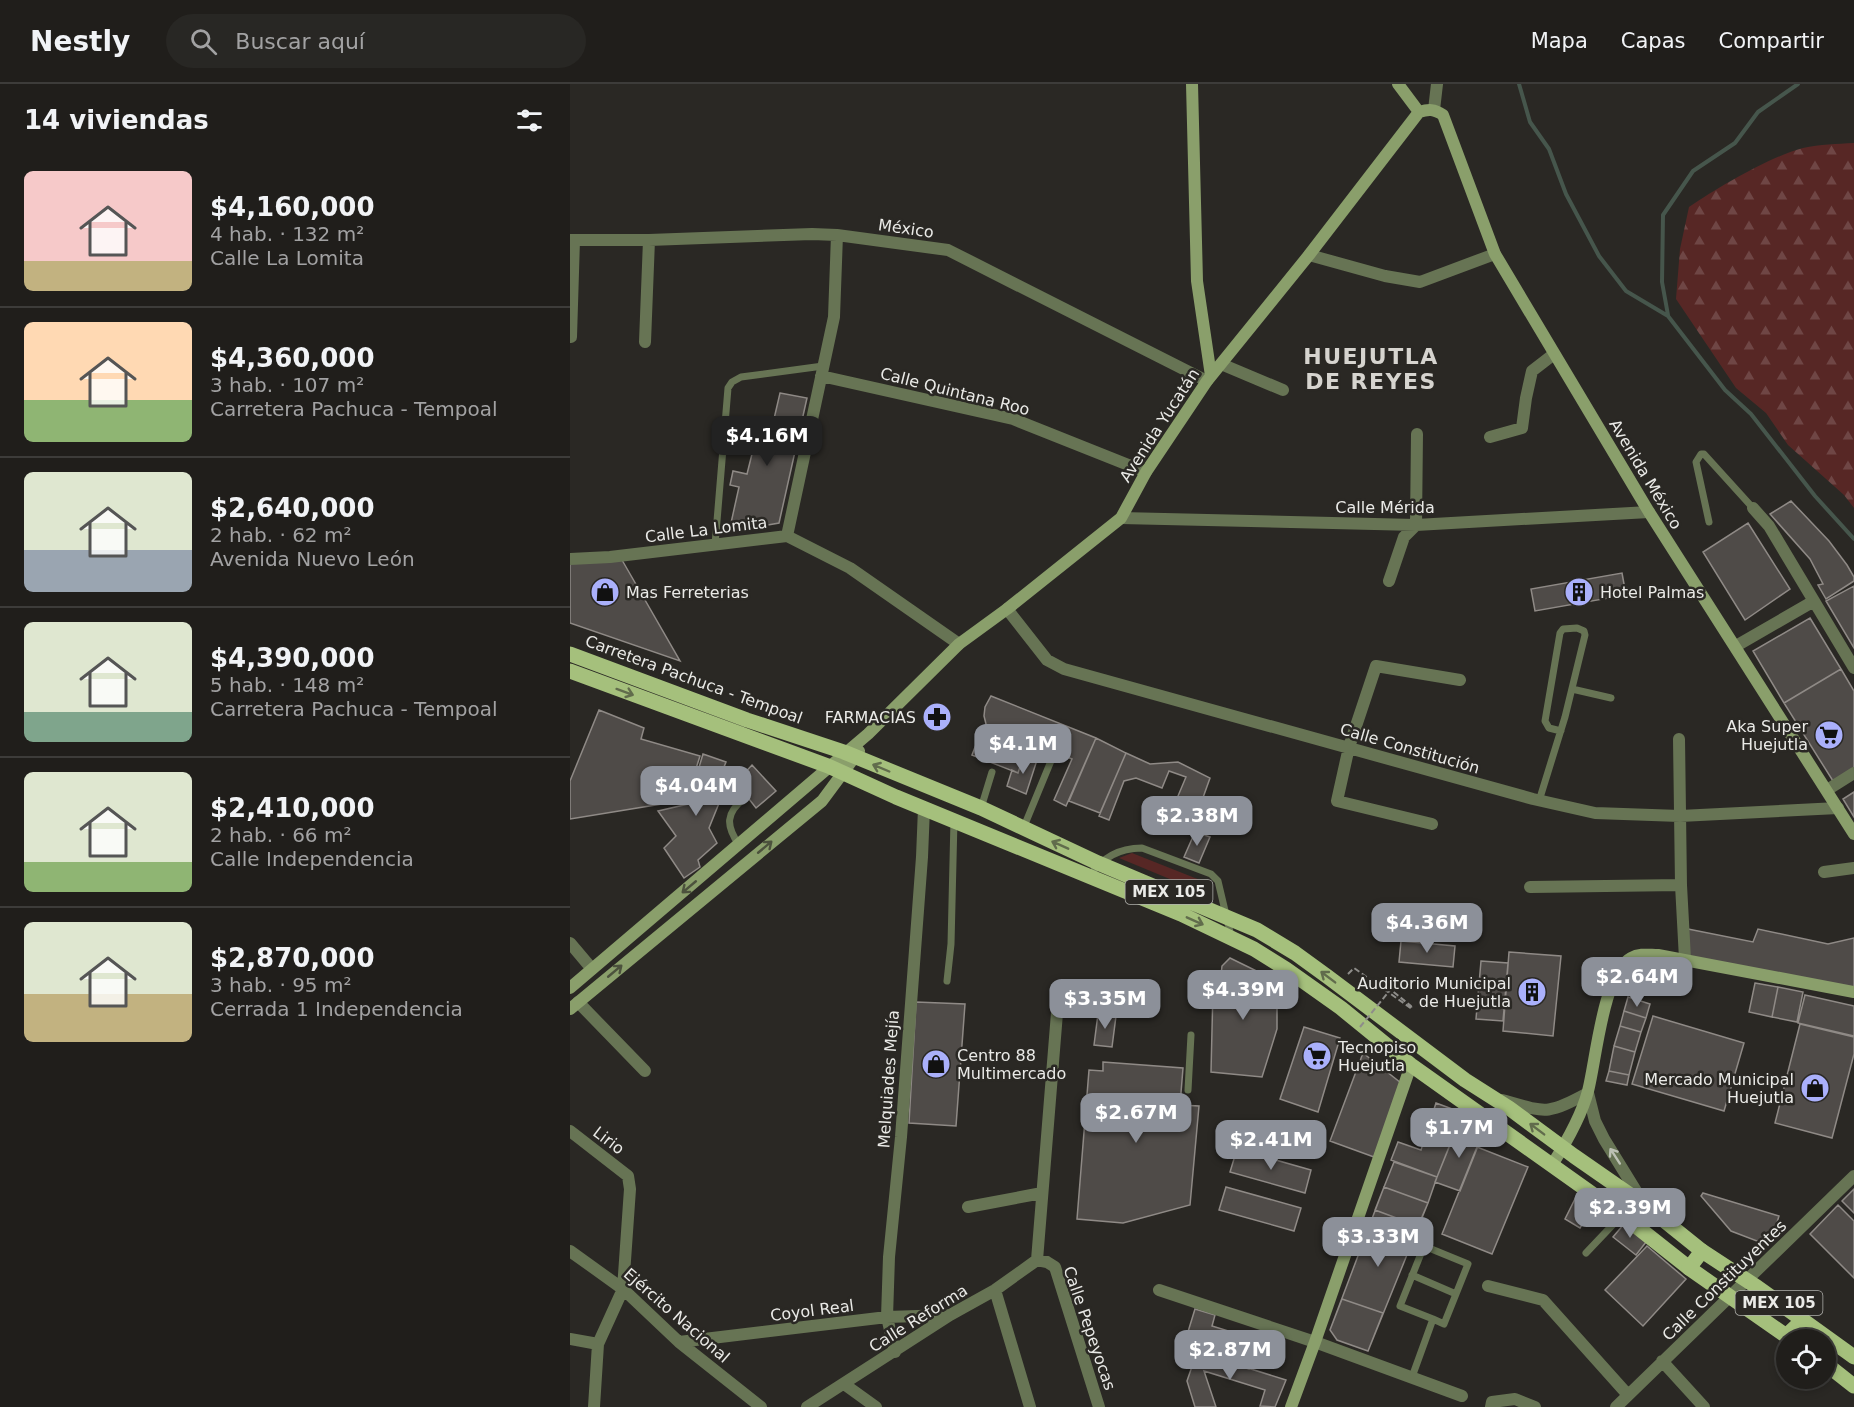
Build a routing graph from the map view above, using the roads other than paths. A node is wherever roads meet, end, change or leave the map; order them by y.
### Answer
1 (1192, 84) edge
2 (1398, 84) edge
3 (1437, 84) edge
4 (1419, 112) junction
5 (1438, 112) junction
6 (837, 235) junction
7 (572, 240) edge
8 (649, 240) junction
9 (1495, 254) junction
10 (1309, 255) junction
11 (571, 337) edge
12 (645, 342) dead end
13 (1554, 354) junction
14 (1221, 363) junction
15 (822, 371) junction
16 (1209, 378) junction
17 (1284, 390) dead end
18 (1417, 434) dead end
19 (1490, 437) dead end
20 (1146, 472) junction
21 (1753, 508) joint
22 (1649, 512) junction
23 (1121, 518) junction
24 (1709, 522) dead end
25 (1416, 525) junction
26 (787, 536) junction
27 (715, 545) junction
28 (570, 559) edge
29 (1389, 581) dead end
30 (1814, 601) junction
31 (1007, 609) junction
32 (959, 644) junction
33 (1736, 646) junction
34 (570, 654) edge
35 (1854, 668) edge
36 (570, 671) edge
37 (1460, 680) dead end
38 (665, 689) junction
39 (1572, 689) junction
40 (1611, 698) dead end
41 (658, 704) junction
42 (1561, 732) junction
43 (1679, 739) dead end
44 (1349, 747) junction
45 (850, 755) junction
46 (1051, 762) dead end
47 (828, 766) junction
48 (992, 772) dead end
49 (1854, 773) edge
50 (842, 774) junction
51 (1827, 790) junction
52 (745, 798) dead end
53 (1539, 801) junction
54 (978, 807) junction
55 (924, 808) junction
56 (1838, 808) junction
57 (1680, 816) junction
58 (960, 823) junction
59 (1432, 824) dead end
60 (1023, 829) junction
61 (1854, 834) edge
62 (736, 847) junction
63 (1098, 863) junction
64 (746, 864) junction
65 (1854, 868) edge
66 (1824, 872) dead end
67 (1089, 877) junction
68 (1681, 885) junction
69 (1530, 887) dead end
70 (1226, 917) junction
71 (1232, 938) junction
72 (570, 943) edge
73 (1685, 959) junction
74 (592, 969) junction
75 (947, 981) dead end
76 (570, 988) edge
77 (1854, 992) edge
78 (574, 1005) edge
79 (1057, 1013) dead end
80 (1191, 1035) dead end
81 (1412, 1065) junction
82 (645, 1071) dead end
83 (1188, 1090) dead end
84 (1588, 1093) junction
85 (1492, 1098) junction
86 (570, 1131) edge
87 (1563, 1148) junction
88 (1552, 1166) junction
89 (1854, 1176) edge
90 (1042, 1193) junction
91 (1646, 1206) junction
92 (968, 1207) dead end
93 (1622, 1215) junction
94 (570, 1251) edge
95 (1702, 1251) junction
96 (1586, 1253) dead end
97 (1042, 1261) junction
98 (1689, 1268) junction
99 (1412, 1275) junction
100 (1488, 1286) dead end
101 (623, 1289) junction
102 (994, 1290) junction
103 (1159, 1290) dead end
104 (1456, 1294) junction
105 (950, 1315) junction
106 (887, 1317) junction
107 (1433, 1319) junction
108 (1803, 1320) junction
109 (1778, 1329) edge
110 (1796, 1329) edge
111 (570, 1339) edge
112 (679, 1342) junction
113 (1315, 1342) junction
114 (598, 1344) junction
115 (895, 1352) junction
116 (1854, 1358) edge
117 (1662, 1361) junction
118 (1836, 1372) edge
119 (1412, 1377) junction
120 (844, 1384) junction
121 (1854, 1386) edge
122 (1628, 1395) junction
123 (1462, 1396) dead end
124 (594, 1407) edge
125 (761, 1407) edge
126 (807, 1407) edge
127 (876, 1407) edge
128 (1030, 1407) edge
129 (1099, 1407) edge
130 (1291, 1407) edge
131 (1491, 1407) edge
132 (1535, 1407) edge
133 (1616, 1407) edge
134 (1704, 1407) edge

1 - 16 street
2 - 4 street
3 - 5 street
4 - 5 street
4 - 10 street, Avenida Yucatán
5 - 9 street, Avenida México
6 - 8 street, México
6 - 15 street
6 - 16 street, México
7 - 8 street, México
7 - 11 street
8 - 12 street
9 - 10 street
9 - 13 street, Avenida México
10 - 14 street, Avenida Yucatán
13 - 19 street
13 - 22 street, Avenida México
14 - 16 street, Avenida Yucatán
14 - 17 street
15 - 20 street, Calle Quintana Roo
15 - 26 street
15 - 27 lane
16 - 20 street, Avenida Yucatán
18 - 25 street
20 - 23 street, Avenida Yucatán
21 - 24 lane
21 - 30 street
22 - 25 street, Calle Mérida
22 - 33 street, Avenida México
23 - 25 street, Calle Mérida
23 - 31 street, Avenida Yucatán
25 - 29 street
26 - 27 street, Calle La Lomita
26 - 32 street, Calle La Lomita
27 - 28 street, Calle La Lomita
30 - 33 street
30 - 35 street
31 - 32 street, Avenida Yucatán
31 - 44 street, Calle Constitución
32 - 45 street, Avenida Yucatán
33 - 51 street, Avenida México
34 - 38 main road, Carretera Pachuca - Tempoal / MEX 105
36 -> 41 main road, MEX 105
37 - 44 street
38 - 41 main road
38 - 45 main road, Carretera Pachuca - Tempoal / MEX 105
39 - 40 lane
39 - 42 lane
39 - 42 lane
41 - 47 main road, MEX 105
42 - 53 lane
43 - 57 street
44 - 53 street, Calle Constitución
44 - 59 street
45 - 47 street
45 - 50 street
54 -> 45 main road, Carretera Pachuca - Tempoal / MEX 105
46 - 60 lane
47 - 50 main road, MEX 105
47 - 62 street
48 - 54 lane
49 - 51 street
50 - 55 main road, MEX 105
64 -> 50 street
51 - 56 street, Avenida México
52 - 62 lane
53 - 57 street, Calle Constitución
54 - 58 main road
54 - 60 main road, Carretera Pachuca - Tempoal / MEX 105
55 - 58 main road, MEX 105
55 - 106 street, Melquiades Mejía
56 - 57 street, Calle Constitución
56 - 61 street, Avenida México
57 - 68 street
58 - 67 main road, MEX 105
58 - 75 lane
63 -> 60 main road, Carretera Pachuca - Tempoal / MEX 105
62 - 64 street
62 -> 74 street
63 - 67 lane
63 - 70 main road, Carretera Pachuca - Tempoal / MEX 105
63 - 70 lane
78 -> 64 street
65 - 66 street
67 -> 71 main road, MEX 105
68 - 69 street
68 - 73 street
70 - 71 lane
85 -> 70 main road, Carretera Pachuca - Tempoal / MEX 105
71 - 81 main road, MEX 105
72 - 74 street
73 - 77 street
73 - 84 street
74 - 76 street
78 - 82 street
79 - 90 street
80 - 83 lane
81 - 88 main road, MEX 105
81 - 113 street
84 - 85 street
84 - 87 street
91 -> 84 street
87 -> 85 main road, Carretera Pachuca - Tempoal / MEX 105
86 - 101 street, Lirio
87 - 88 street
87 - 91 main road, Carretera Pachuca - Tempoal / MEX 105
88 - 93 main road, MEX 105
89 - 117 street, Calle Constituyentes
90 - 92 street
90 - 97 street
91 - 95 main road, Carretera Pachuca - Tempoal / MEX 105
93 - 96 lane
93 - 98 main road, MEX 105
94 - 101 street, Ejército Nacional
95 - 98 main road
95 - 108 main road, Carretera Pachuca - Tempoal / MEX 105, bridge
97 - 102 street, Calle Reforma
97 - 129 street, Calle Pepeyocas
98 - 109 main road, MEX 105, bridge
99 - 104 lane
99 - 104 lane
99 - 107 lane
100 - 122 street
101 - 112 street, Ejército Nacional
101 - 114 street
102 - 105 street, Calle Reforma
102 - 128 street
103 - 113 street
104 - 107 lane
105 - 106 street, Coyol Real
105 - 115 street, Calle Reforma
106 - 112 street, Coyol Real
106 - 115 street, Melquiades Mejía
107 - 119 lane
108 - 110 main road
108 - 116 main road, Carretera Pachuca - Tempoal / MEX 105, bridge
111 - 114 street
112 - 125 street, Ejército Nacional
113 - 119 street
113 - 130 street
114 - 124 street
115 - 120 street, Calle Reforma
117 - 122 street, Calle Constituyentes
117 - 134 street
118 - 121 main road
119 - 123 street
120 - 126 street, Calle Reforma
120 - 127 street
122 - 133 street, Calle Constituyentes
131 - 132 street

